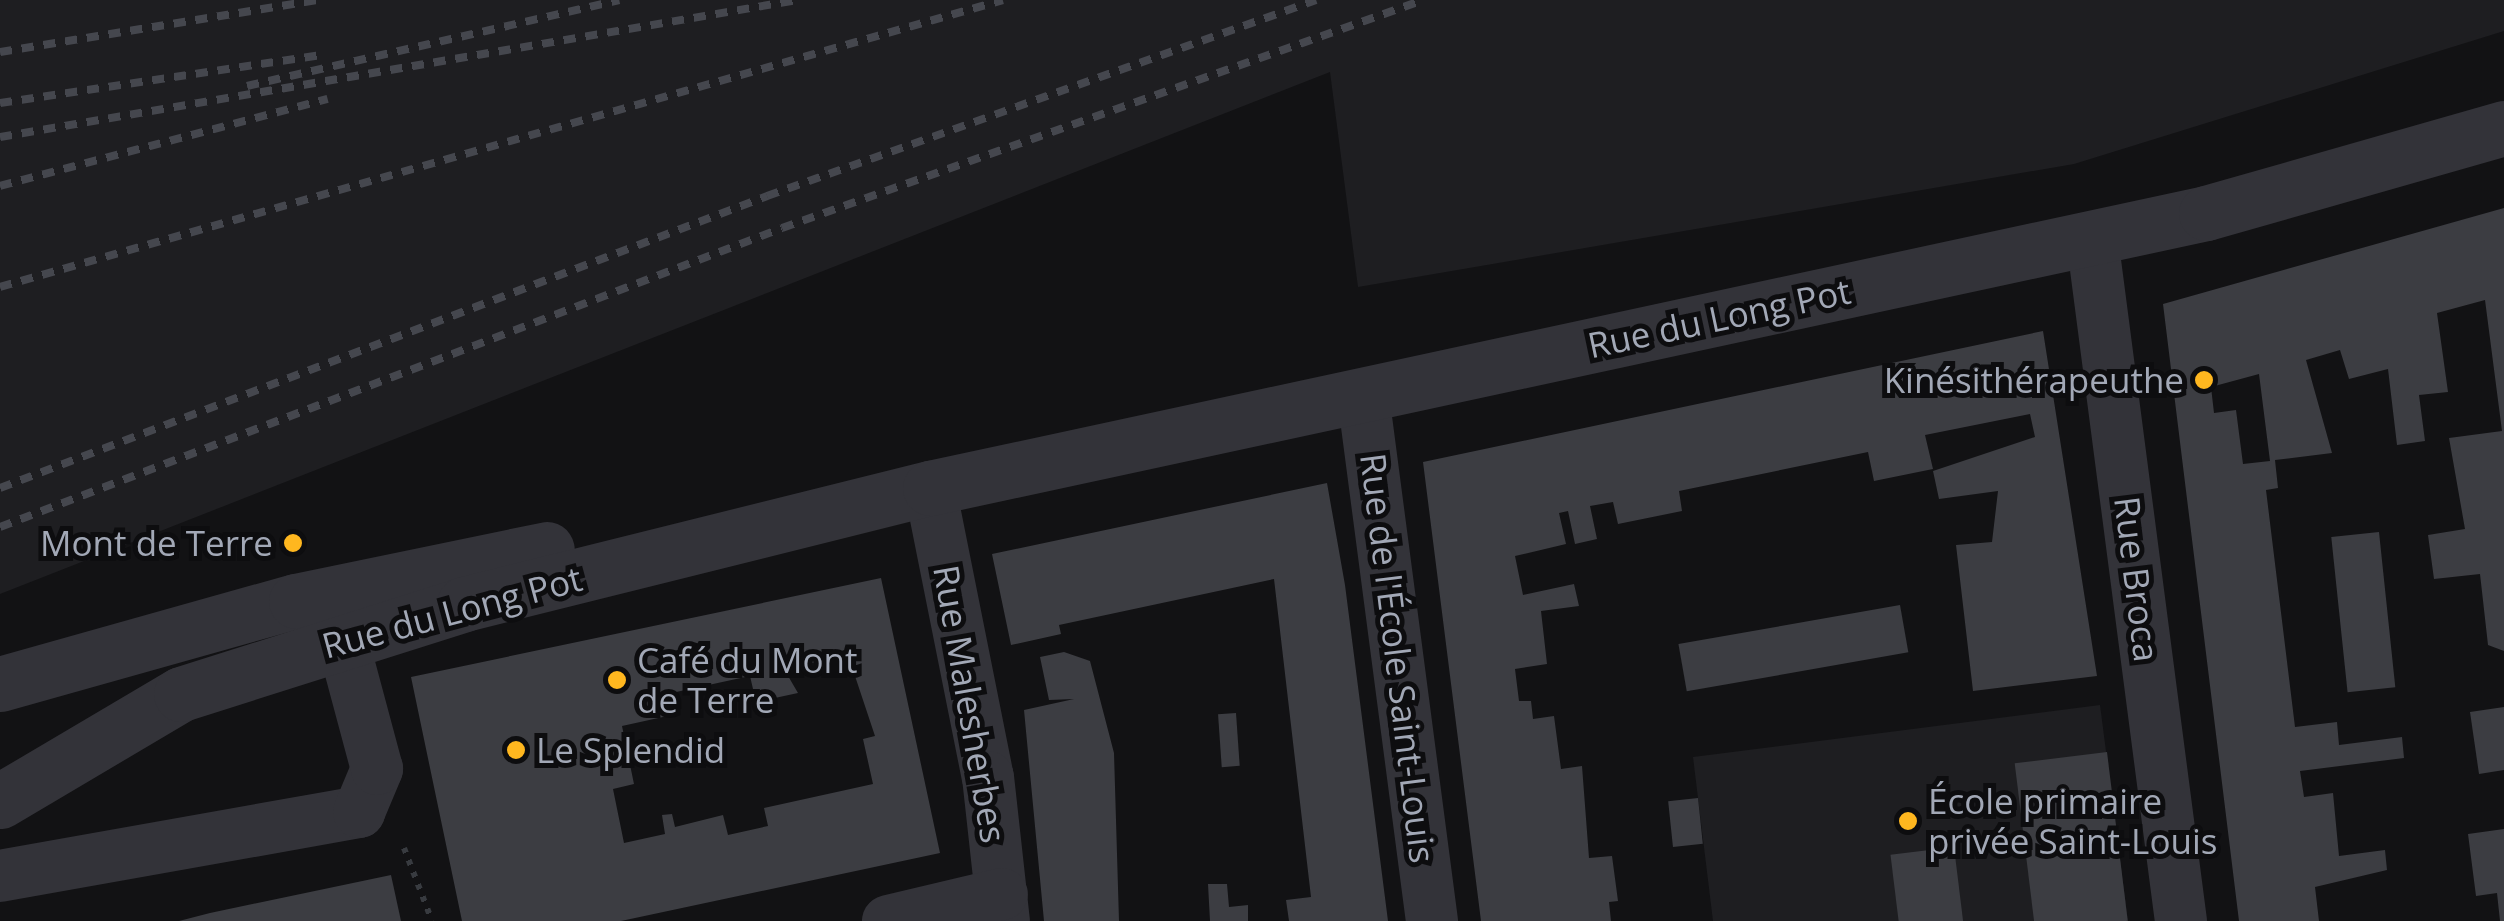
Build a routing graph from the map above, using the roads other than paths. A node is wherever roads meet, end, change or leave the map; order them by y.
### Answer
1 (2504, 128) edge
2 (2092, 238) junction
3 (1363, 395) junction
4 (930, 488) junction
5 (338, 615) junction
6 (68, 663) junction
7 (0, 673) edge
8 (0, 684) edge
9 (0, 801) edge
10 (0, 876) edge
11 (1003, 907) edge
12 (888, 921) edge
13 (1432, 921) edge
14 (2181, 921) edge

1 - 2 street, Rue du Long Pot
2 - 3 street, Rue du Long Pot
2 - 14 street, Rue Broca
3 - 4 street, Rue du Long Pot
3 - 13 street, Rue de l'École Saint-Louis
4 - 5 street, Rue du Long Pot
4 - 11 street, Rue Malesherbes
5 - 6 street, Rue du Long Pot
5 - 9 street, Rue du Long Pot
5 - 10 street
6 - 7 street, Rue du Long Pot
6 - 8 street, Rue du Long Pot
11 - 12 street

